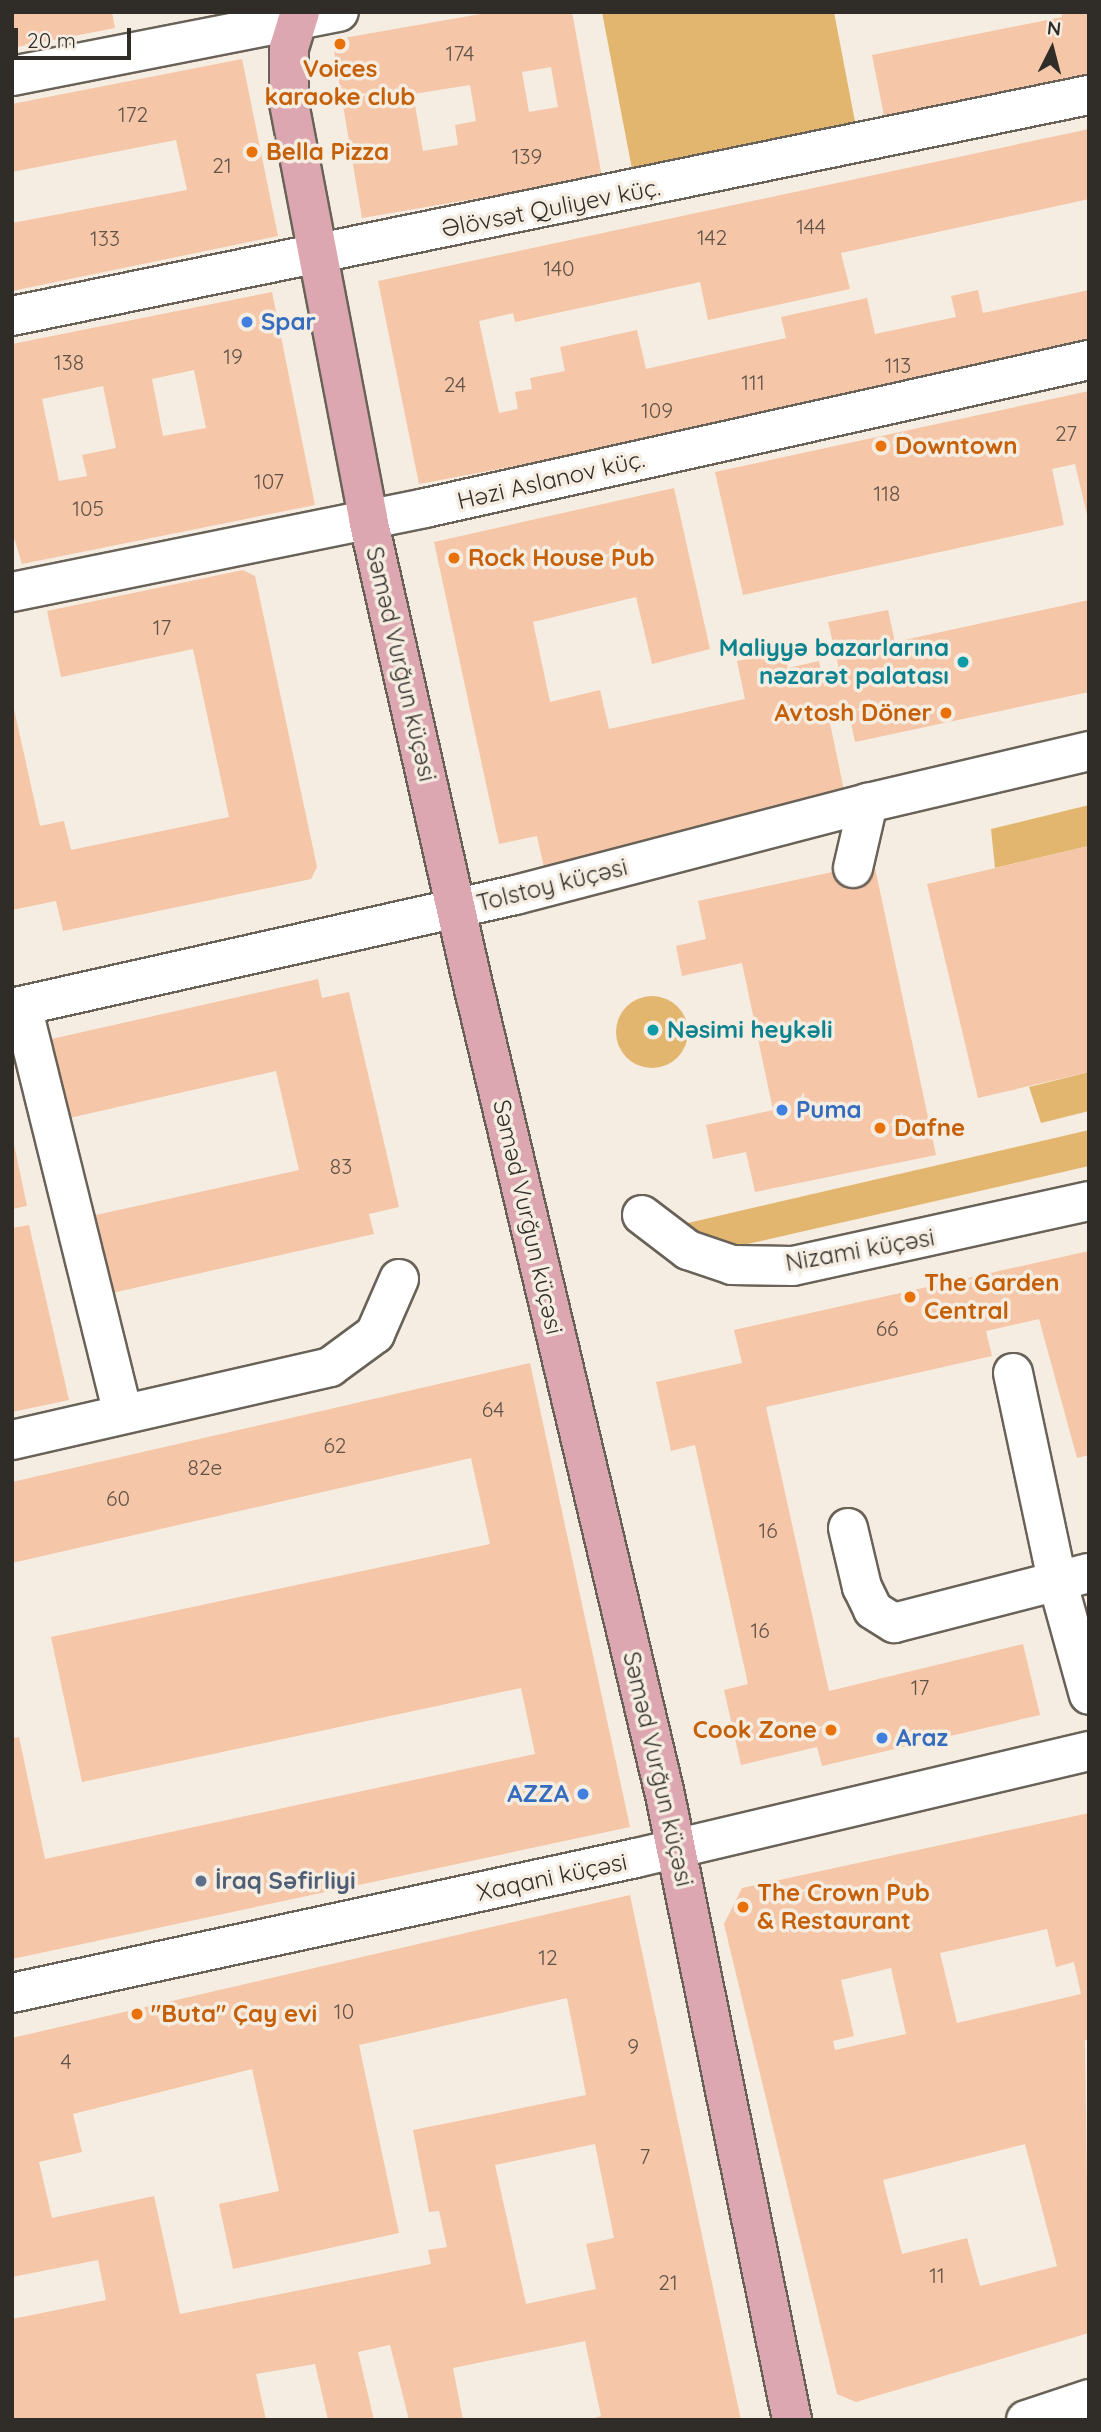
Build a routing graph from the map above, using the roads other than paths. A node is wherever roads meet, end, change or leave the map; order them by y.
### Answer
1 (339, 12) edge
2 (298, 16) edge
3 (12, 76) edge
4 (1089, 95) edge
5 (316, 255) junction
6 (12, 316) edge
7 (1089, 360) edge
8 (368, 519) junction
9 (12, 592) edge
10 (1089, 751) edge
11 (868, 803) junction
12 (853, 868) dead end
13 (456, 909) junction
14 (17, 1007) edge
15 (1089, 1201) edge
16 (642, 1214) dead end
17 (399, 1279) dead end
18 (1013, 1373) dead end
19 (123, 1415) junction
20 (12, 1440) edge
21 (848, 1528) dead end
22 (1073, 1577) edge
23 (1089, 1695) edge
24 (1089, 1751) edge
25 (677, 1849) junction
26 (12, 1993) edge
27 (1089, 2399) edge
28 (792, 2420) edge
29 (1026, 2420) edge

1 - 2 street
2 - 3 street
2 - 5 main road, Səməd Vurğun küçəsi
4 - 5 street, Əlövsət Quliyev küç.
5 - 6 street, Əlövsət Quliyev küç.
5 - 8 main road, Səməd Vurğun küçəsi
7 - 8 street, Həzi Aslanov küç.
8 - 9 street, Həzi Aslanov küç.
8 - 13 main road, Səməd Vurğun küçəsi
10 - 11 street, Tolstoy küçəsi
11 - 12 street
11 - 13 street, Tolstoy küçəsi
13 - 14 street, Tolstoy küçəsi
13 - 25 main road, Səməd Vurğun küçəsi
14 - 19 street
15 - 16 street, Nizami küçəsi
17 - 19 street
18 - 22 street
19 - 20 street
21 - 22 street
22 - 23 street
24 - 25 street, Xaqani küçəsi
25 - 26 street, Xaqani küçəsi
25 - 28 main road, Səməd Vurğun küçəsi
27 - 29 street

